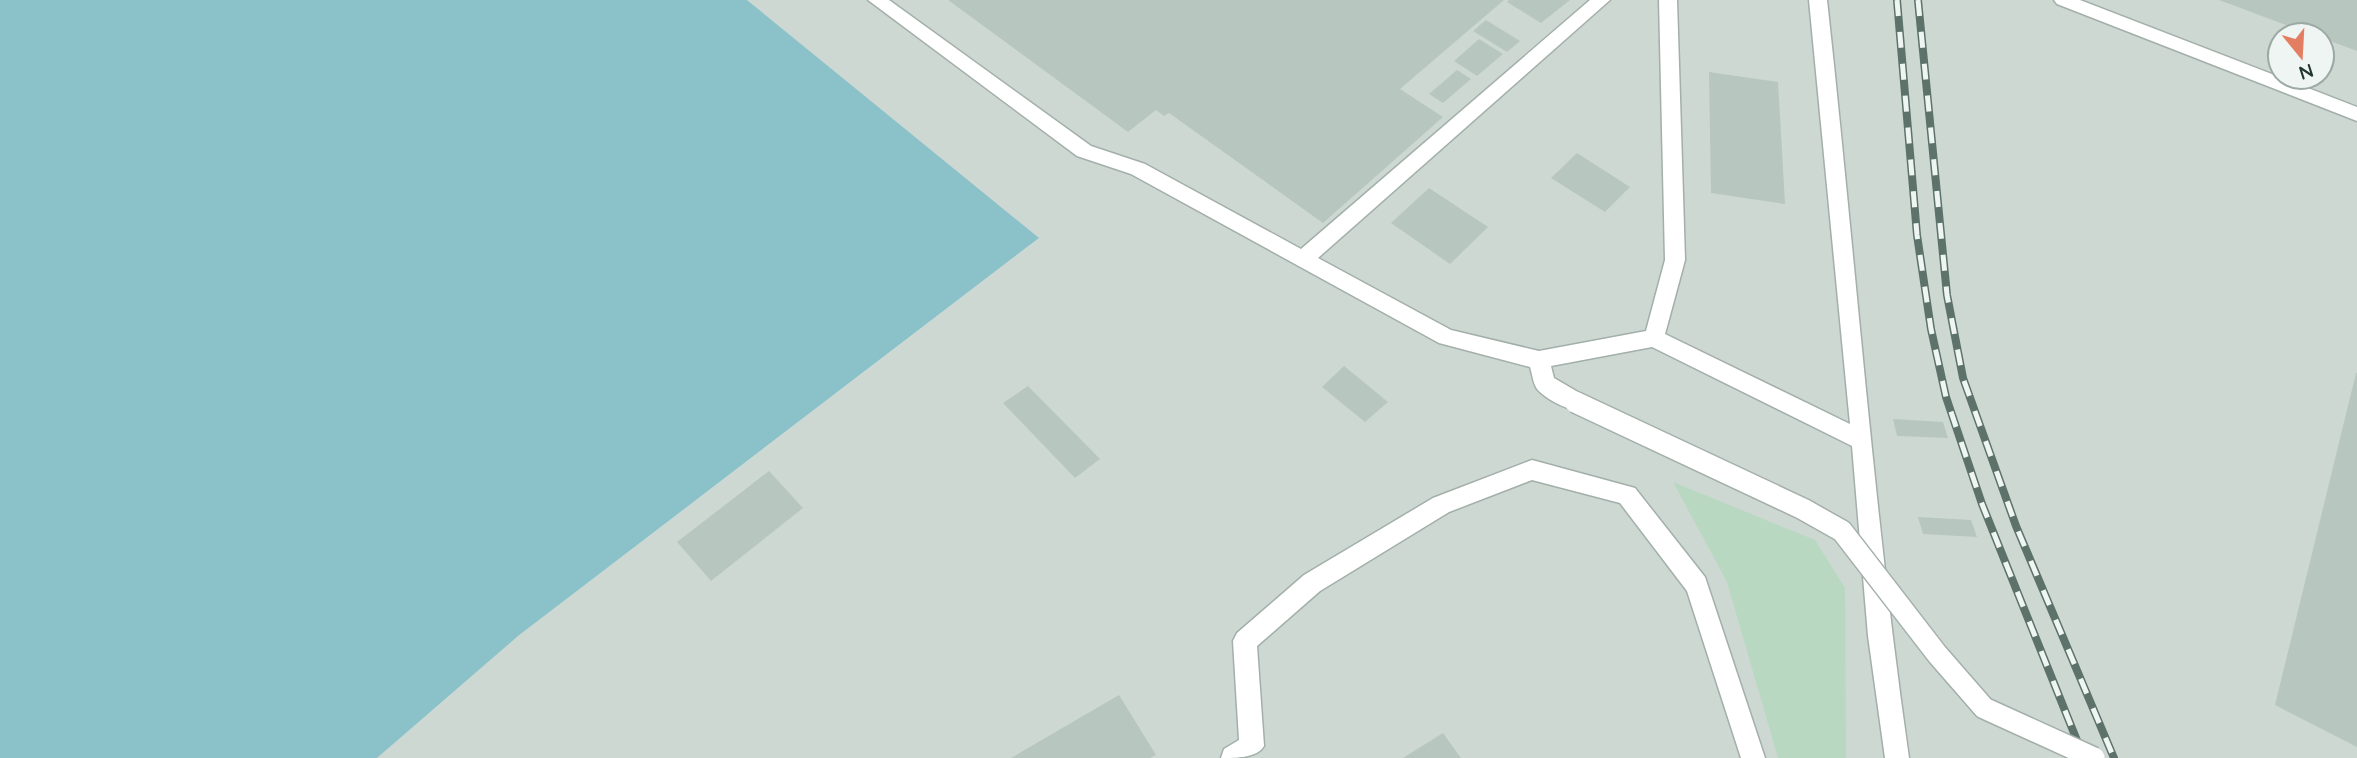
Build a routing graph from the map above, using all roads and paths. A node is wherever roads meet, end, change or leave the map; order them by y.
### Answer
1 (877, 0) edge
2 (1601, 0) edge
3 (1668, 0) edge
4 (1818, 0) edge
5 (2063, 0) edge
6 (2357, 114) edge
7 (1304, 259) junction
8 (1654, 338) junction
9 (1539, 360) junction
10 (1863, 441) junction
11 (1233, 758) edge
12 (1753, 758) edge
13 (1897, 758) edge
14 (2094, 758) edge

1 - 7 street
2 - 7 street
3 - 8 street
4 - 10 street
5 - 6 street
7 - 9 street
8 - 9 street
8 - 10 street
9 - 14 street, bridge
10 - 13 street
11 - 12 street

